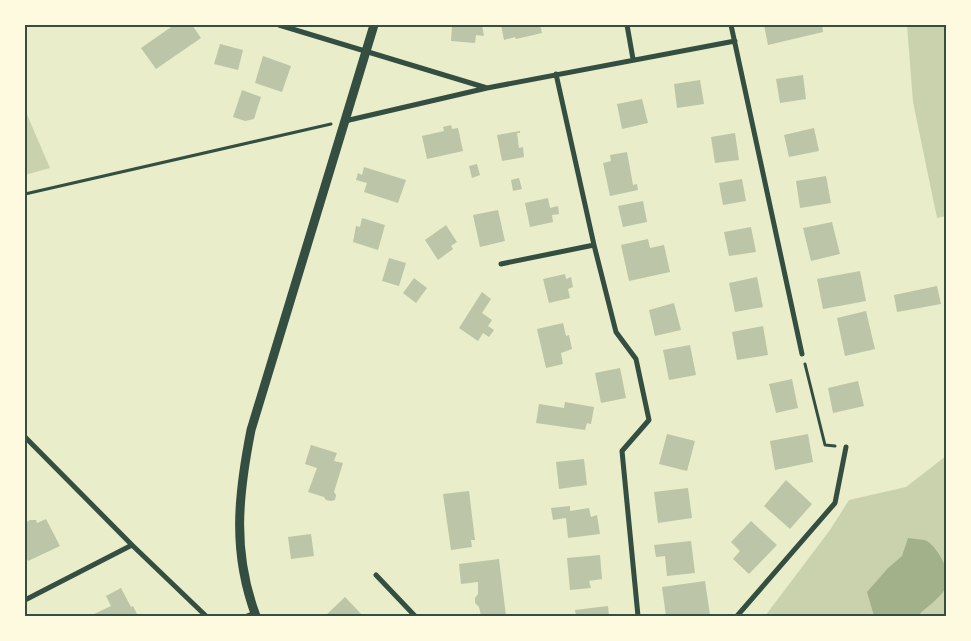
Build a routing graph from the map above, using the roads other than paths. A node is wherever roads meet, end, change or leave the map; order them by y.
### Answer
1 (279, 25) edge
2 (374, 25) edge
3 (627, 25) edge
4 (731, 25) edge
5 (734, 41) junction
6 (366, 51) junction
7 (633, 59) junction
8 (556, 74) junction
9 (487, 88) junction
10 (344, 121) junction
11 (594, 245) junction
12 (501, 264) dead end
13 (802, 354) road end
14 (25, 437) edge
15 (846, 447) road end
16 (132, 545) junction
17 (376, 575) dead end
18 (25, 600) edge
19 (253, 615) edge
20 (206, 616) edge
21 (415, 616) edge
22 (638, 616) edge
23 (737, 616) edge

1 - 6 street
2 - 6 street
3 - 7 street
4 - 5 street
5 - 7 street
5 - 13 street
6 - 9 street
6 - 10 street
7 - 8 street
8 - 9 street
8 - 11 street
9 - 10 street
10 - 19 street
11 - 12 street
11 - 22 street
14 - 16 street
15 - 23 street
16 - 18 street
16 - 20 street
17 - 21 street

